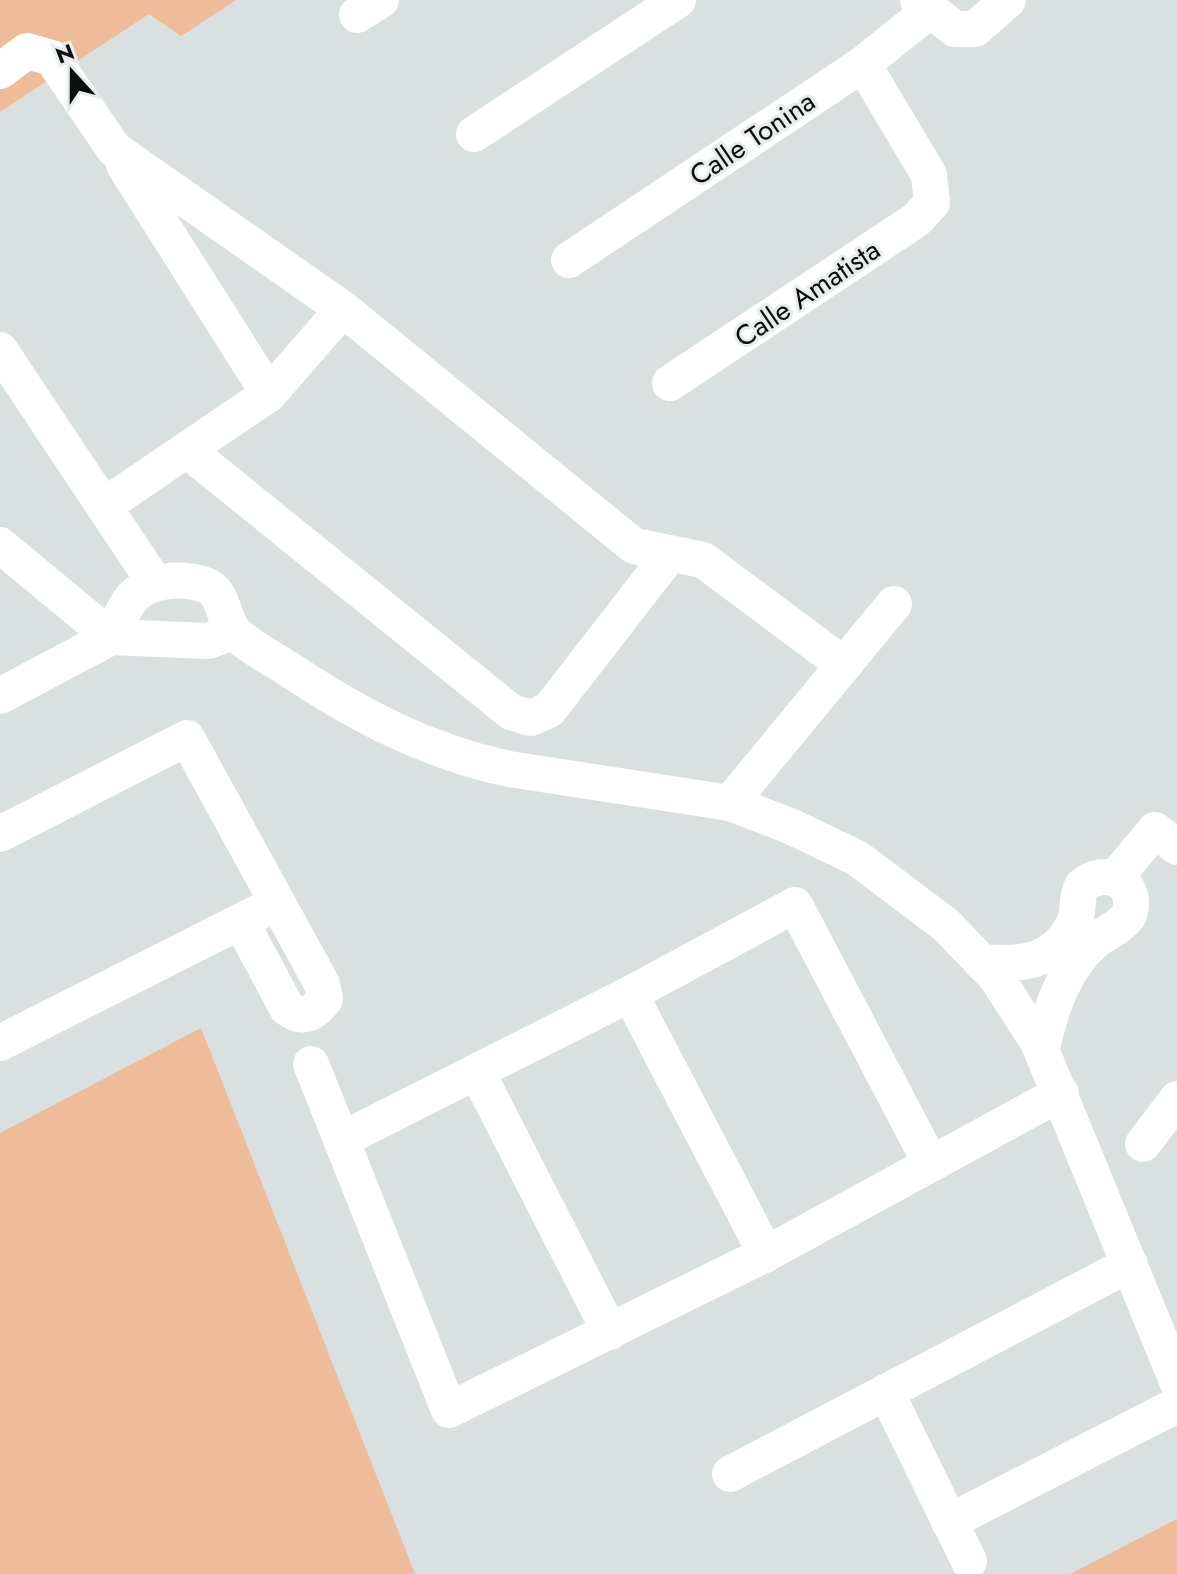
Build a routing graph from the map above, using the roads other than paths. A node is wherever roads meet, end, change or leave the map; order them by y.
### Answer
1 (678, 0) edge
2 (1008, 0) edge
3 (924, 5) edge
4 (863, 64) junction
5 (0, 71) edge
6 (474, 134) dead end
7 (114, 149) junction
8 (569, 260) dead end
9 (343, 309) junction
10 (0, 350) edge
11 (670, 383) dead end
12 (269, 394) junction
13 (188, 451) junction
14 (104, 506) junction
15 (0, 545) edge
16 (670, 554) junction
17 (155, 583) junction
18 (894, 604) dead end
19 (233, 632) junction
20 (111, 637) junction
21 (844, 665) junction
22 (0, 696) edge
23 (730, 803) junction
24 (0, 834) edge
25 (1177, 847) edge
26 (1115, 878) junction
27 (277, 902) junction
28 (241, 922) junction
29 (981, 962) junction
30 (630, 994) junction
31 (0, 1043) edge
32 (311, 1064) dead end
33 (1051, 1068) junction
34 (477, 1072) junction
35 (1177, 1099) edge
36 (341, 1140) junction
37 (1143, 1144) dead end
38 (931, 1164) junction
39 (766, 1254) junction
40 (1130, 1264) junction
41 (610, 1332) junction
42 (1177, 1381) edge
43 (886, 1392) junction
44 (1177, 1405) edge
45 (730, 1474) dead end
46 (949, 1522) junction
47 (969, 1561) dead end

1 - 6 street
2 - 3 street
3 - 4 street, Calle Tonina
4 - 8 street, Calle Tonina
4 - 11 street, Calle Amatista
5 - 7 street
7 - 9 street
7 - 12 street
9 - 12 street
9 - 16 street
10 - 14 street
12 - 13 street
13 - 14 street
13 - 16 street
14 - 17 street
15 - 20 street
16 - 21 street
17 - 19 street
17 - 20 street
18 - 21 street
19 - 20 street
19 - 23 street
20 - 22 street
21 - 23 street
23 - 29 street
24 - 27 street
25 - 26 street
26 - 29 street
26 - 33 street
27 - 28 street
27 - 28 street
28 - 31 street
29 - 33 street
30 - 34 street
30 - 38 street
30 - 39 street
32 - 36 street
33 - 38 street
33 - 40 street
34 - 36 street
34 - 41 street
35 - 37 street
36 - 41 street
38 - 39 street
39 - 41 street
40 - 42 street
40 - 43 street
43 - 45 street
43 - 46 street
44 - 46 street
46 - 47 street

